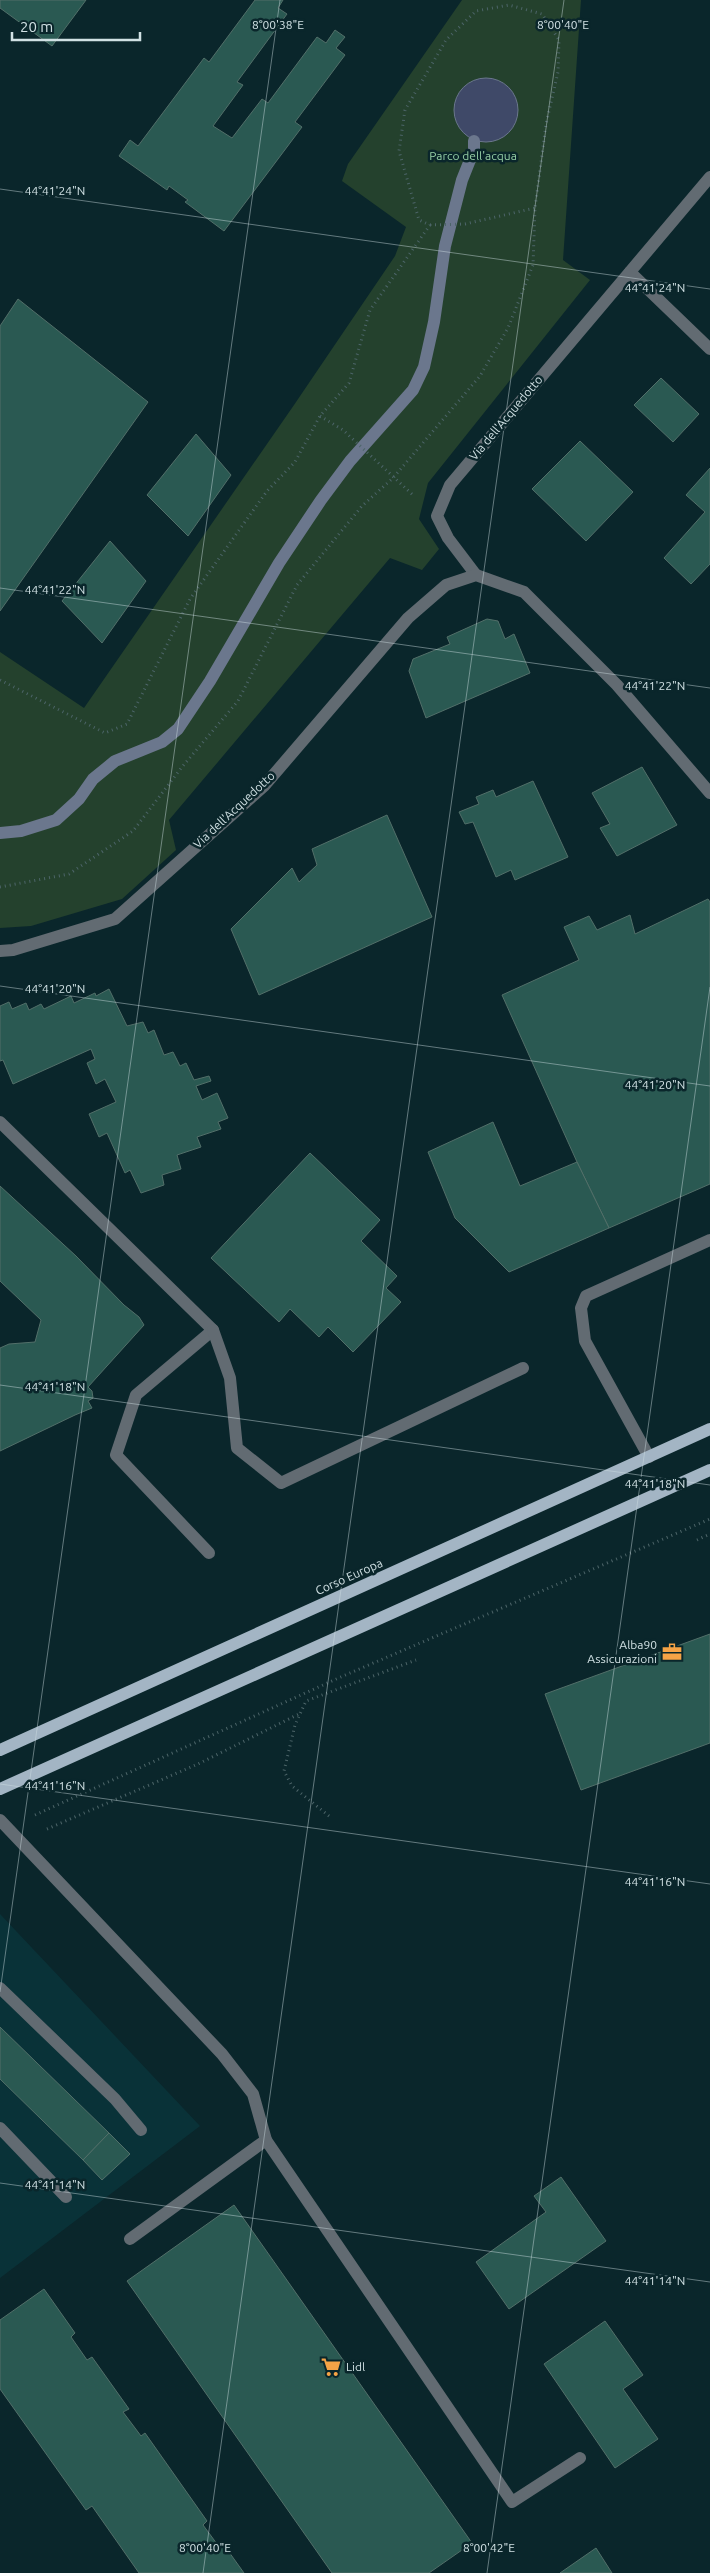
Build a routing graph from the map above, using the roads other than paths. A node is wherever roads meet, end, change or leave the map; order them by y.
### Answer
1 (710, 177) edge
2 (630, 272) junction
3 (710, 349) edge
4 (476, 575) junction
5 (710, 792) edge
6 (0, 951) edge
7 (0, 1122) edge
8 (710, 1240) edge
9 (213, 1330) junction
10 (523, 1368) dead end
11 (710, 1429) edge
12 (649, 1457) junction
13 (710, 1470) edge
14 (209, 1553) dead end
15 (0, 1750) edge
16 (0, 1789) edge
17 (4, 1823) edge
18 (0, 1988) edge
19 (0, 2128) edge
20 (141, 2130) dead end
21 (266, 2140) junction
22 (66, 2197) dead end
23 (130, 2239) dead end
24 (580, 2458) dead end

1 - 2 street, Via dell'Acquedotto
2 - 3 street
2 - 4 street, Via dell'Acquedotto
4 - 5 street
4 - 6 street, Via dell'Acquedotto
7 - 9 street
8 - 12 street
9 - 10 street
9 - 14 street
11 - 12 main road, Corso Europa
12 - 15 main road, Corso Europa
13 - 16 main road
17 - 21 street
18 - 20 street
19 - 22 street
21 - 23 street
21 - 24 street

